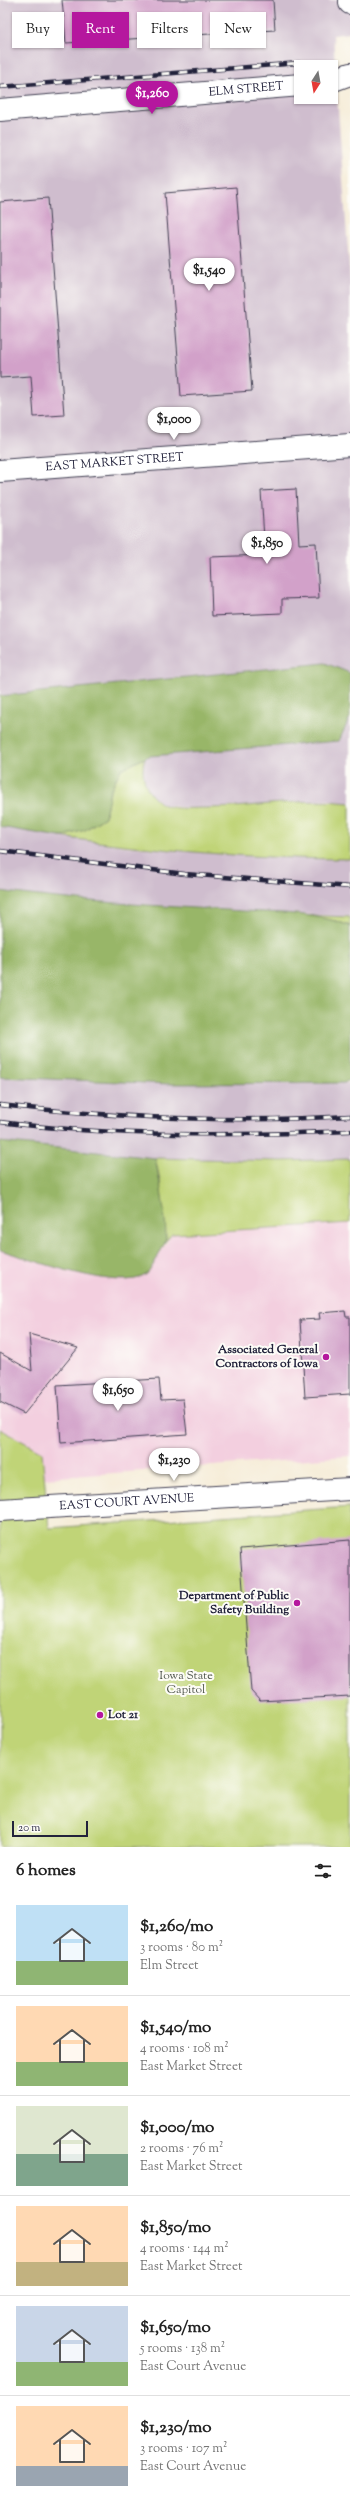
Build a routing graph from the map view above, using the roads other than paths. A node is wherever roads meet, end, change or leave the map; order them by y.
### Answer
1 (350, 0) edge
2 (350, 3) edge
3 (350, 74) edge
4 (338, 79) edge
5 (294, 86) edge
6 (0, 110) edge
7 (350, 445) edge
8 (0, 471) edge
9 (350, 1489) edge
10 (0, 1510) edge

1 - 2 street
3 - 4 street
5 - 6 street, ELM STREET
7 - 8 street, EAST MARKET STREET
9 - 10 street, EAST COURT AVENUE

